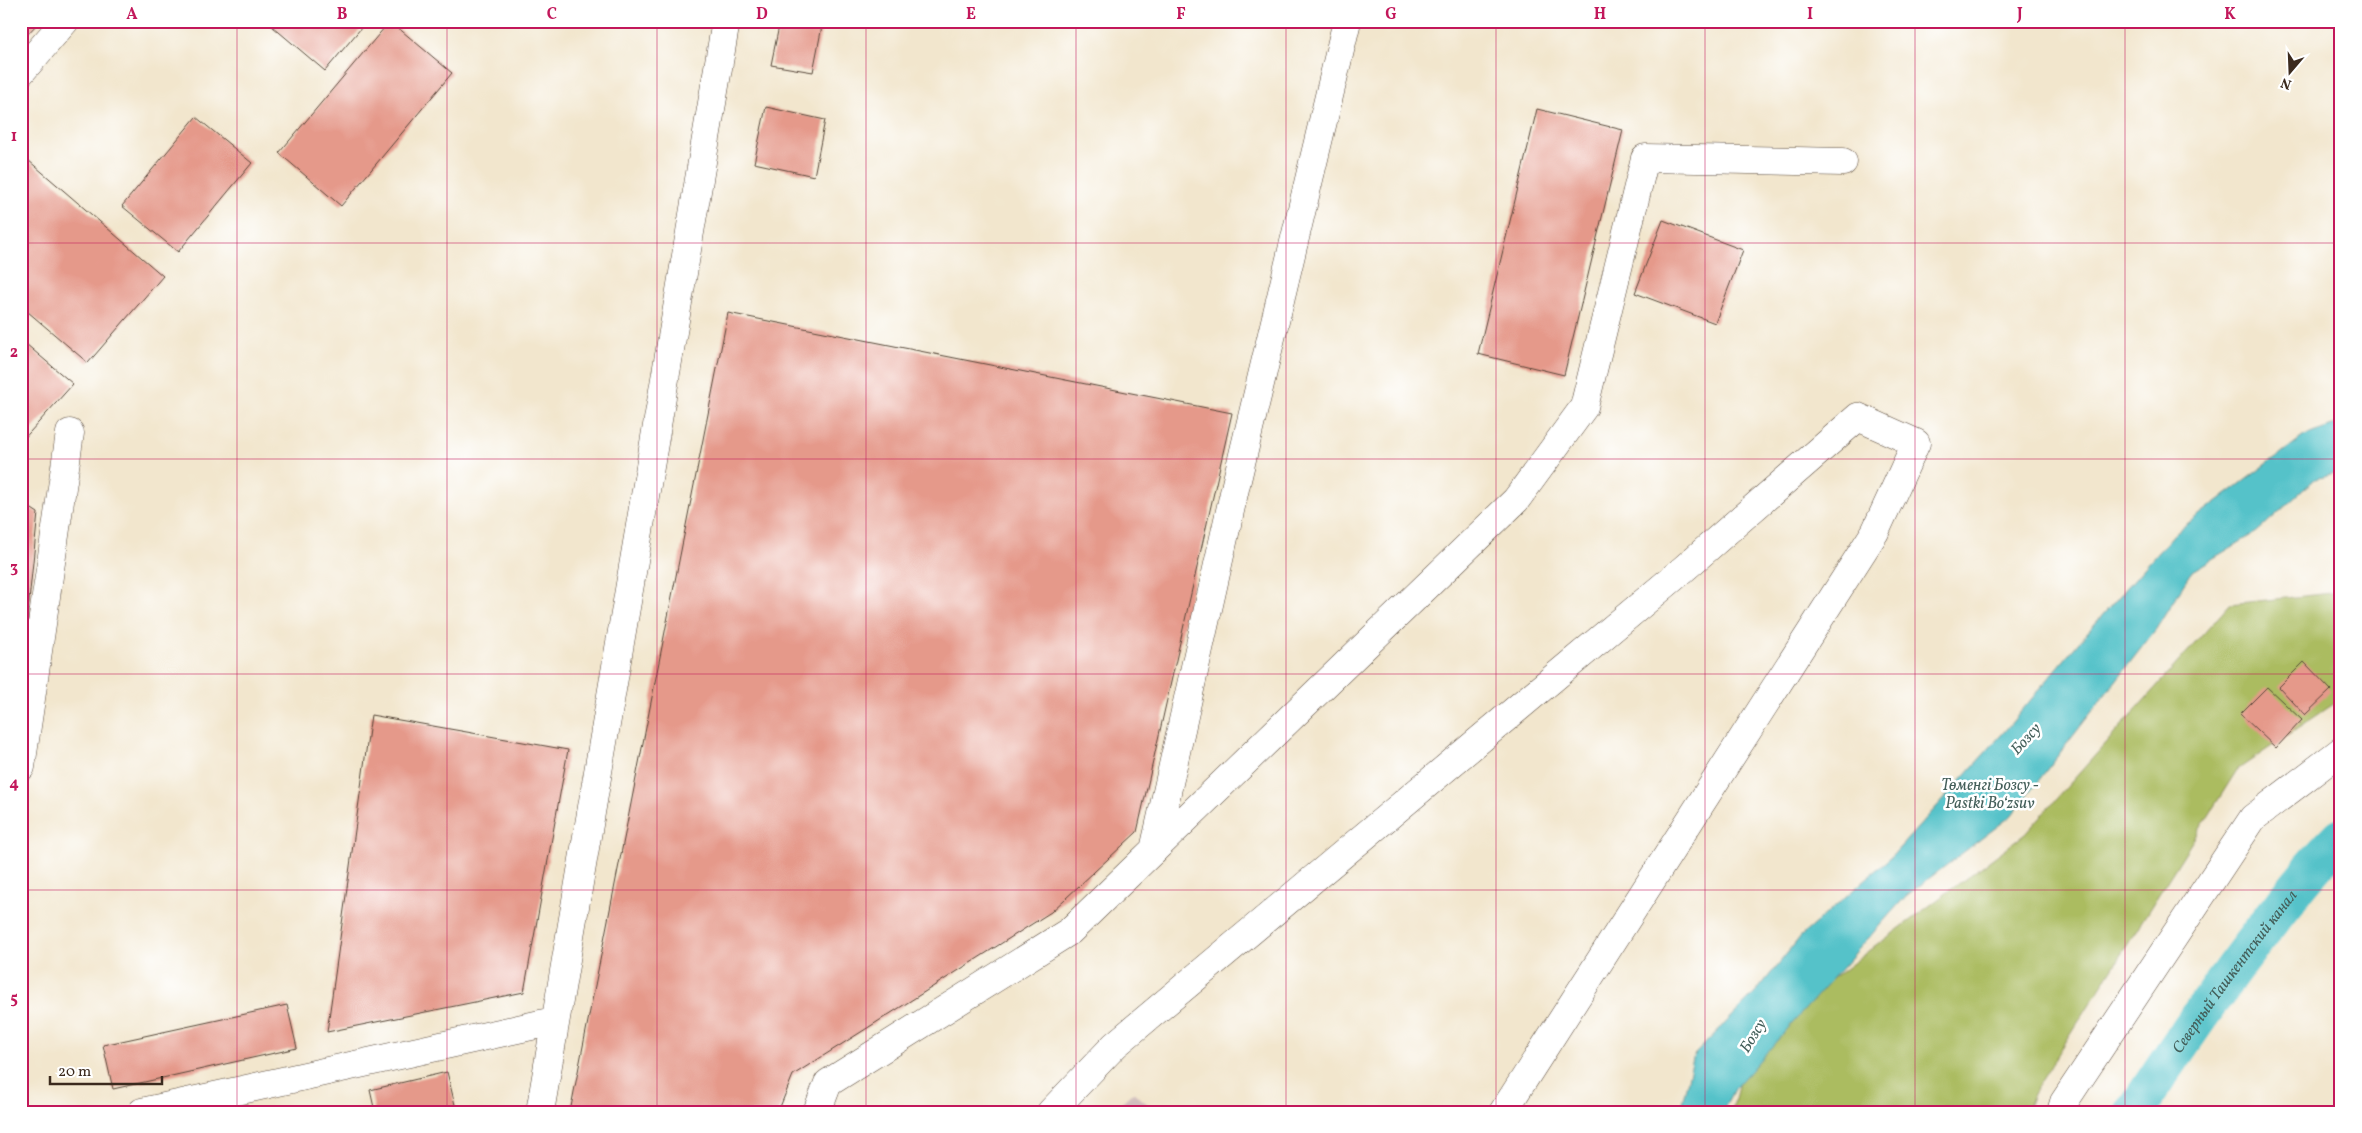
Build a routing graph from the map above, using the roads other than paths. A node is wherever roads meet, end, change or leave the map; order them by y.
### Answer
1 (65, 21) edge
2 (726, 21) edge
3 (1347, 21) edge
4 (21, 72) edge
5 (1843, 162) dead end
6 (70, 433) dead end
7 (2341, 751) edge
8 (21, 767) edge
9 (1154, 850) junction
10 (554, 1021) junction
11 (142, 1112) edge
12 (540, 1112) edge
13 (817, 1112) edge
14 (1051, 1112) edge
15 (1502, 1112) edge
16 (2060, 1112) edge

1 - 4 street
2 - 10 street
3 - 9 street
5 - 9 street
6 - 8 street
7 - 16 street
9 - 13 street
10 - 11 street
10 - 12 street
14 - 15 street

